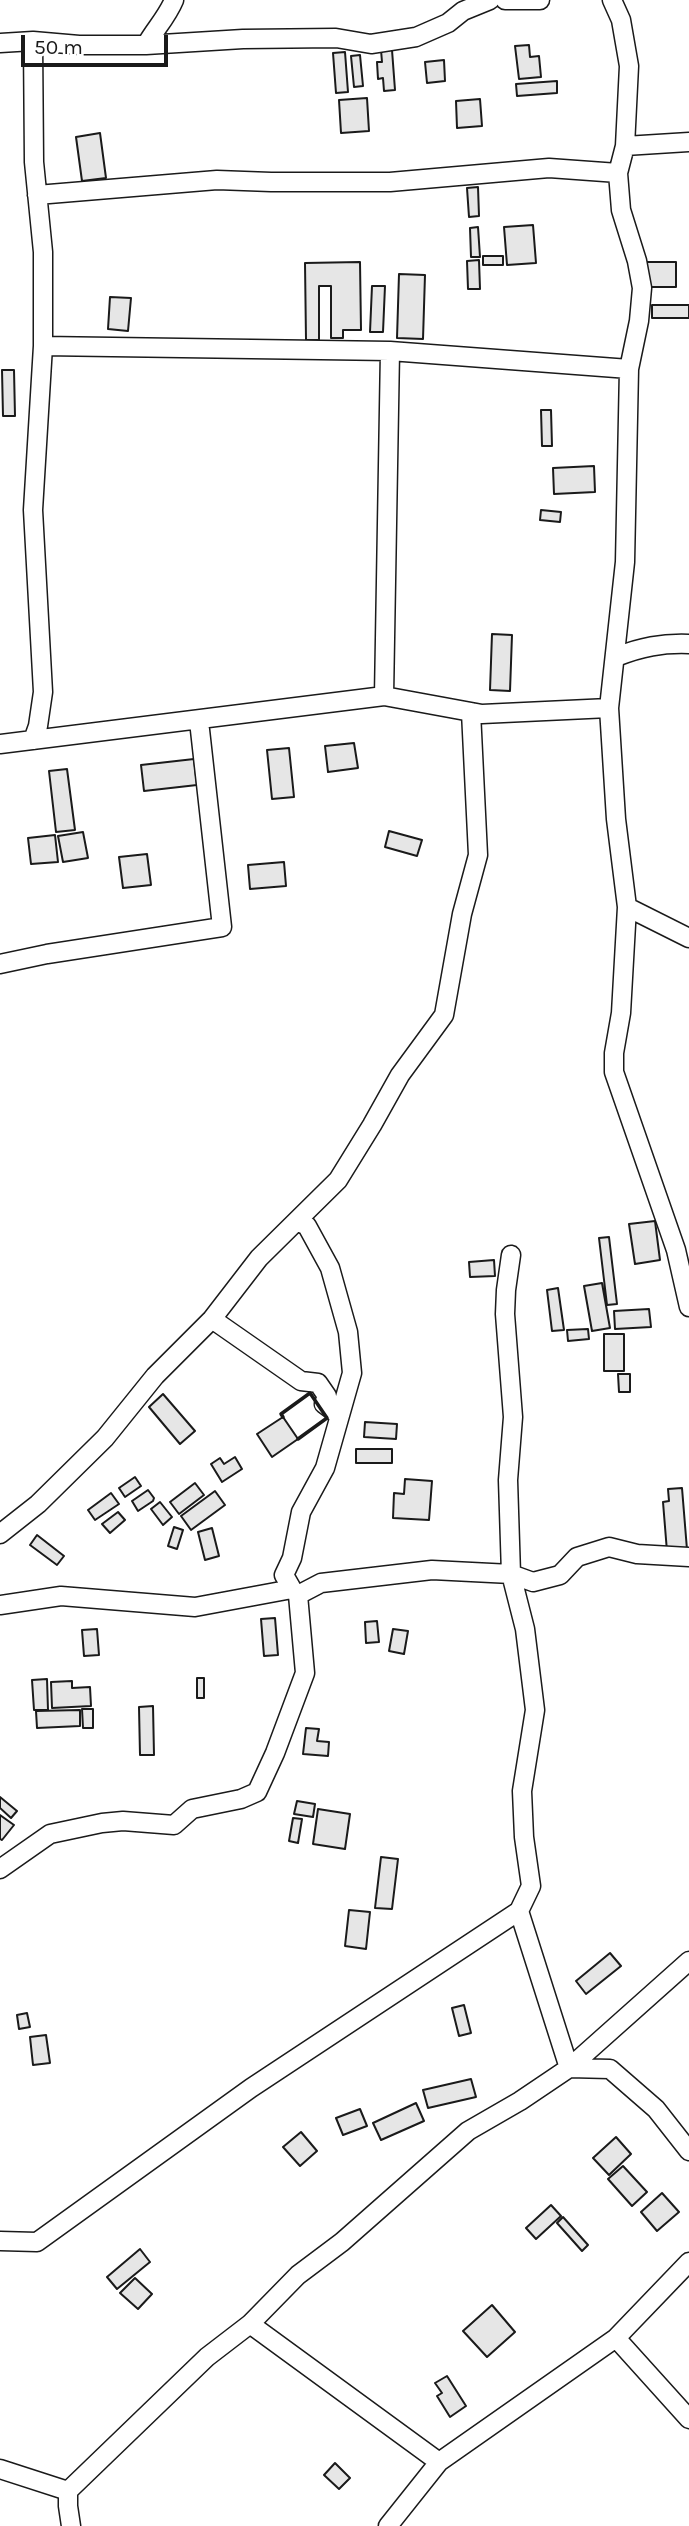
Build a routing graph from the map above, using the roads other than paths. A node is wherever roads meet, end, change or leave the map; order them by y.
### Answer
1 (174, 0) edge
2 (490, 0) edge
3 (505, 0) edge
4 (540, 0) edge
5 (612, 0) edge
6 (33, 41) junction
7 (0, 43) edge
8 (146, 45) junction
9 (689, 142) edge
10 (625, 146) junction
11 (618, 173) junction
12 (37, 195) junction
13 (43, 346) junction
14 (390, 351) junction
15 (629, 369) junction
16 (689, 644) edge
17 (616, 657) junction
18 (384, 696) junction
19 (609, 708) junction
20 (471, 712) junction
21 (199, 720) junction
22 (33, 740) junction
23 (0, 744) edge
24 (627, 907) junction
25 (689, 938) edge
26 (0, 964) edge
27 (297, 1221) junction
28 (511, 1255) dead end
29 (689, 1307) edge
30 (212, 1319) junction
31 (339, 1415) junction
32 (0, 1534) edge
33 (689, 1557) edge
34 (511, 1574) junction
35 (295, 1592) junction
36 (0, 1605) edge
37 (0, 1869) edge
38 (519, 1911) junction
39 (689, 1961) edge
40 (569, 2068) junction
41 (689, 2151) edge
42 (0, 2241) edge
43 (689, 2262) edge
44 (250, 2324) junction
45 (616, 2339) junction
46 (689, 2419) edge
47 (439, 2462) junction
48 (0, 2469) edge
49 (68, 2491) junction
50 (71, 2526) edge
51 (388, 2526) edge

1 - 8 street
2 - 8 street
3 - 4 street
5 - 10 street
6 - 7 street
6 - 8 street
6 - 12 street
9 - 10 street
10 - 11 street
11 - 12 street
11 - 15 street
12 - 13 street
13 - 14 street
13 - 22 street
14 - 15 street
14 - 18 street
15 - 17 street
16 - 17 street
17 - 19 street
18 - 20 street
18 - 21 street
19 - 20 street
19 - 24 street
20 - 27 street
21 - 22 street
21 - 26 street
22 - 23 street
24 - 25 street
24 - 29 street
27 - 30 street
27 - 31 street
28 - 34 street
30 - 31 street
30 - 32 street
31 - 35 street
33 - 34 street
34 - 35 street
34 - 38 street
35 - 36 street
35 - 37 street
38 - 40 street
38 - 42 street
39 - 40 street
40 - 41 street
40 - 44 street
43 - 45 street
44 - 47 street
44 - 49 street
45 - 46 street
45 - 47 street
47 - 51 street
48 - 49 street
49 - 50 street

